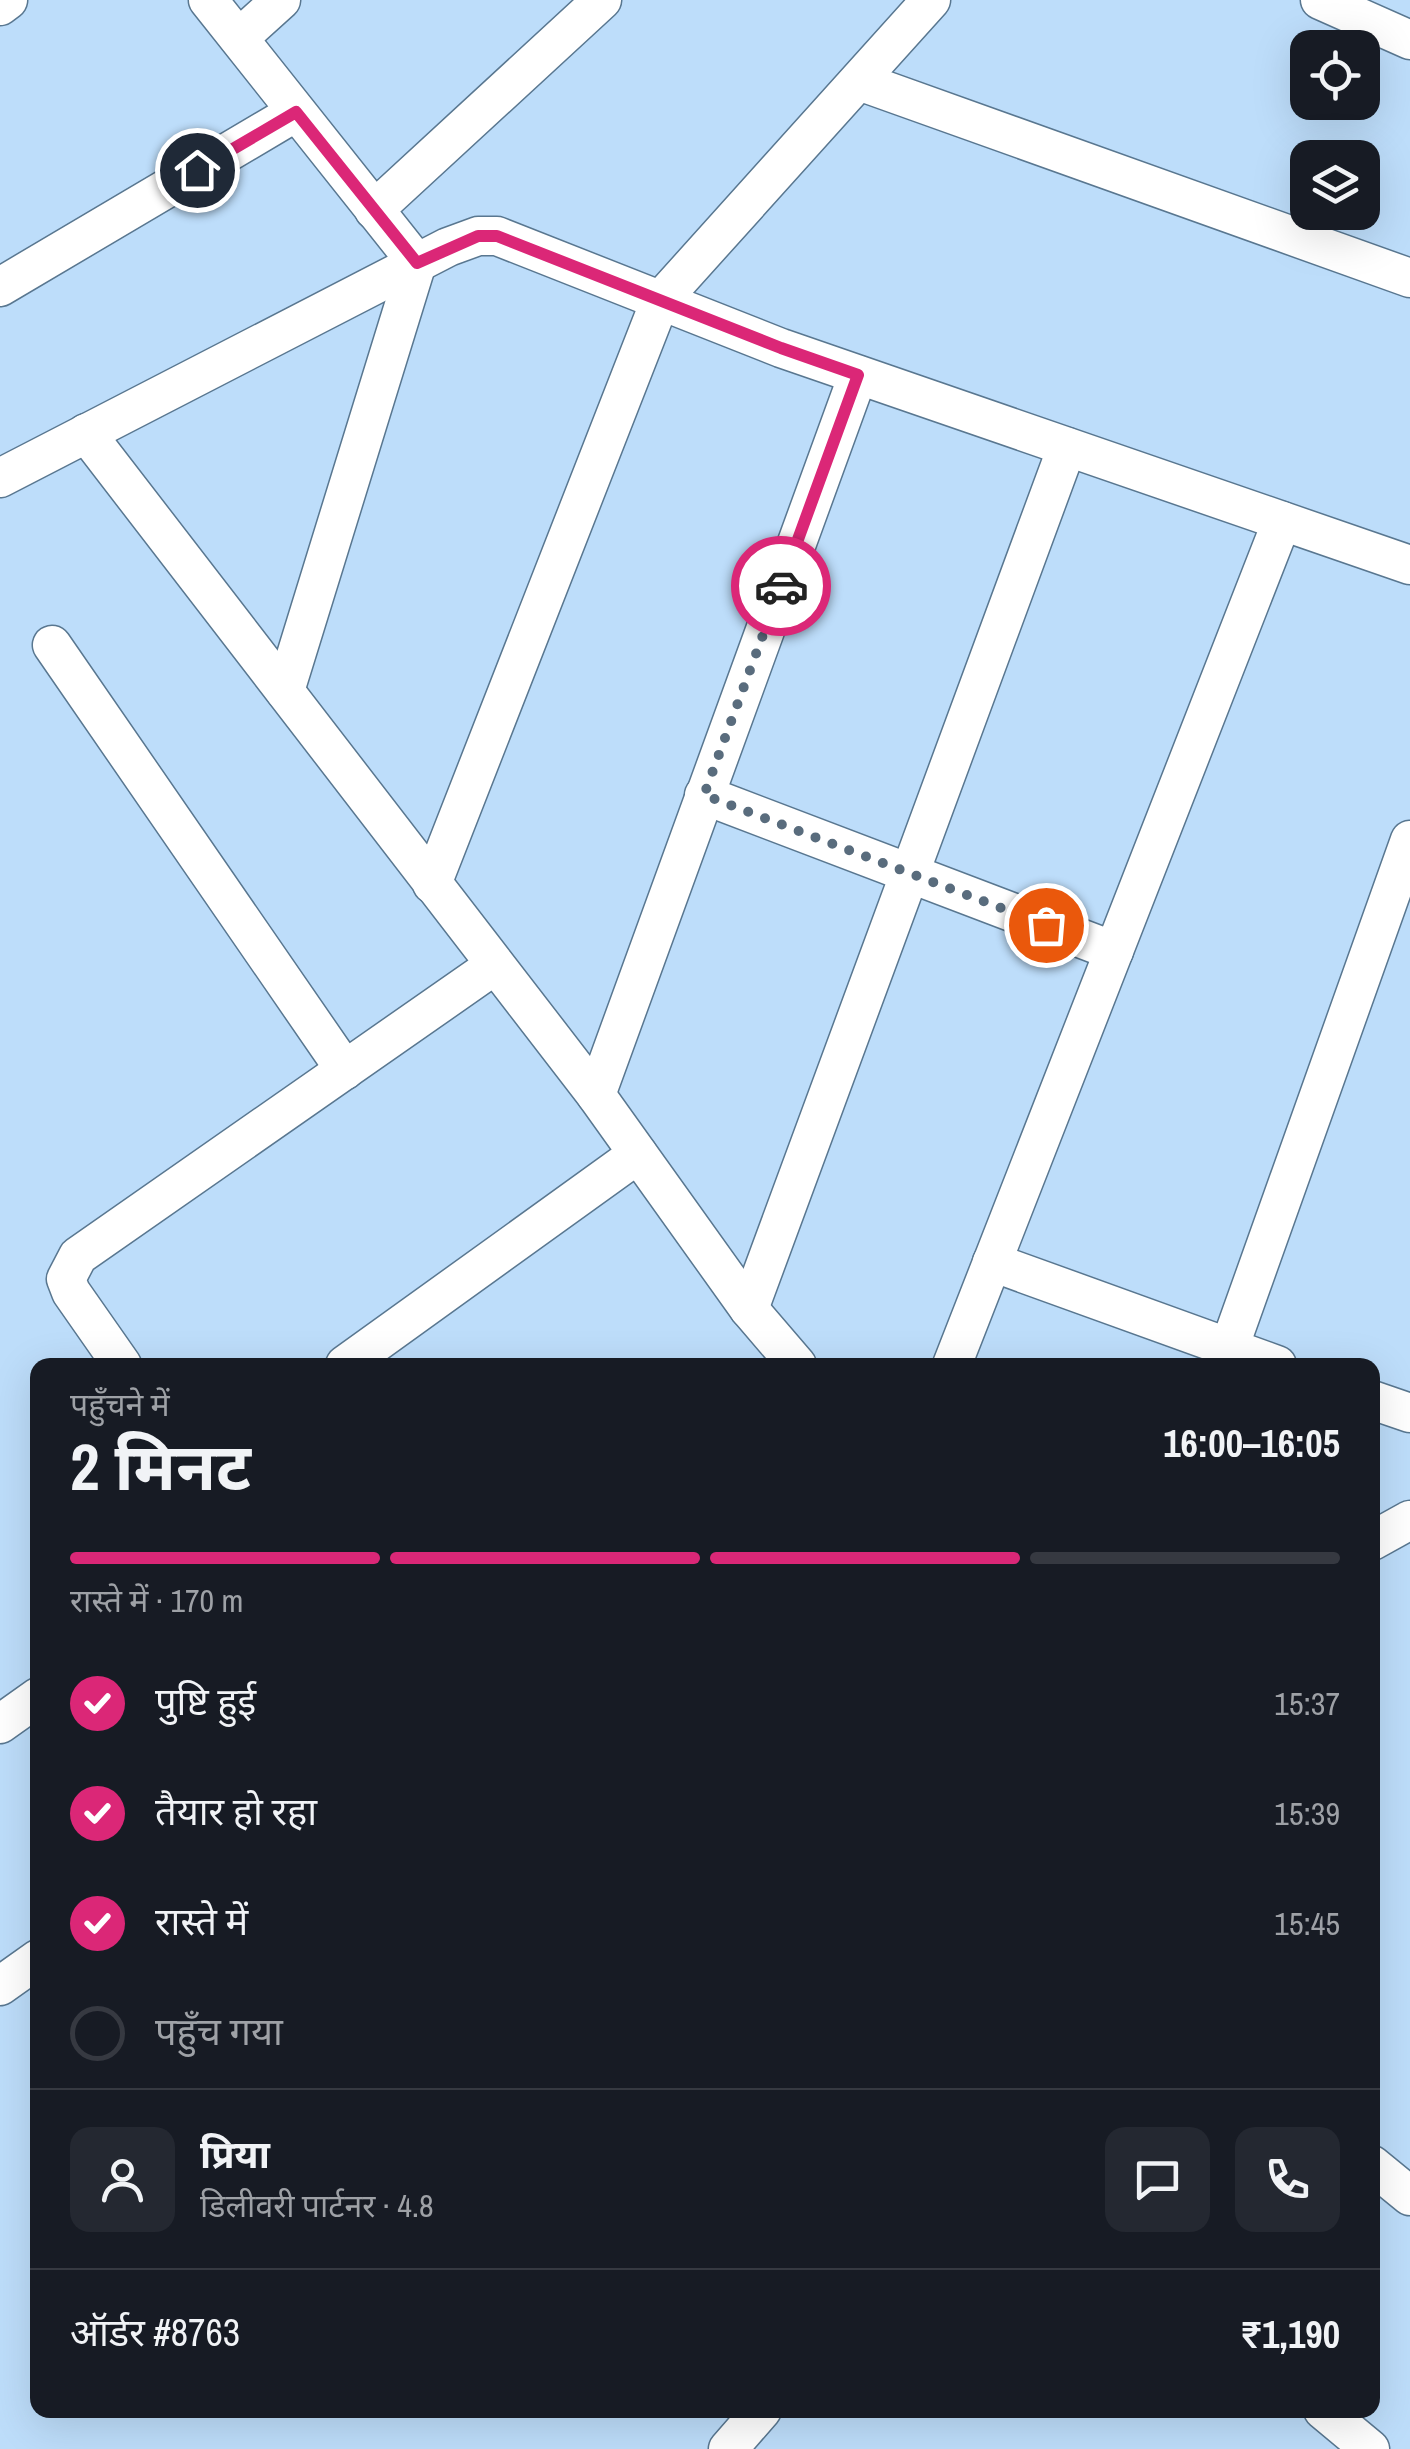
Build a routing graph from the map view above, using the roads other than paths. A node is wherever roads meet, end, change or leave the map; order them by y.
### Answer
1 (8, 0) edge
2 (208, 0) edge
3 (281, 0) edge
4 (602, 0) edge
5 (931, 0) edge
6 (1320, 0) edge
7 (0, 6) edge
8 (240, 38) junction
9 (1410, 40) edge
10 (859, 80) junction
11 (296, 112) junction
12 (374, 210) junction
13 (417, 263) junction
14 (1410, 278) edge
15 (0, 287) edge
16 (660, 300) junction
17 (858, 375) junction
18 (86, 434) junction
19 (1067, 447) junction
20 (0, 478) edge
21 (1282, 521) junction
22 (1410, 565) edge
23 (52, 645) dead end
24 (285, 691) junction
25 (704, 795) junction
26 (1410, 840) edge
27 (909, 874) junction
28 (432, 884) junction
29 (1114, 951) junction
30 (495, 966) junction
31 (345, 1070) junction
32 (596, 1095) junction
33 (638, 1154) junction
34 (992, 1262) junction
35 (750, 1309) junction
36 (1226, 1356) edge
37 (117, 1358) edge
38 (356, 1358) edge
39 (791, 1358) edge
40 (955, 1358) edge
41 (1380, 1403) edge
42 (1410, 1413) edge
43 (1410, 1520) edge
44 (1380, 1537) edge
45 (30, 1703) edge
46 (0, 1724) edge
47 (30, 1965) edge
48 (0, 1986) edge
49 (1380, 2171) edge
50 (1410, 2196) edge
51 (755, 2418) edge
52 (1333, 2418) edge
53 (728, 2449) edge
54 (1370, 2449) edge

1 - 7 street
2 - 8 street
3 - 8 street
4 - 12 street
5 - 10 street
6 - 9 street
8 - 11 street
10 - 14 street
10 - 16 street
11 - 12 street
11 - 15 street
12 - 13 street
13 - 16 street
13 - 18 street
13 - 24 street
16 - 17 street
16 - 28 street
17 - 19 street
17 - 25 street
18 - 20 street
18 - 24 street
19 - 21 street
19 - 27 street
21 - 22 street
21 - 29 street
23 - 31 street
24 - 28 street
25 - 27 street
25 - 32 street
26 - 36 street
27 - 29 street
27 - 35 street
28 - 30 street
29 - 34 street
30 - 31 street
30 - 32 street
31 - 37 street
32 - 33 street
33 - 35 street
33 - 38 street
34 - 36 street
34 - 40 street
35 - 39 street
41 - 42 street
43 - 44 street
45 - 46 street
47 - 48 street
49 - 50 street
51 - 53 street
52 - 54 street

